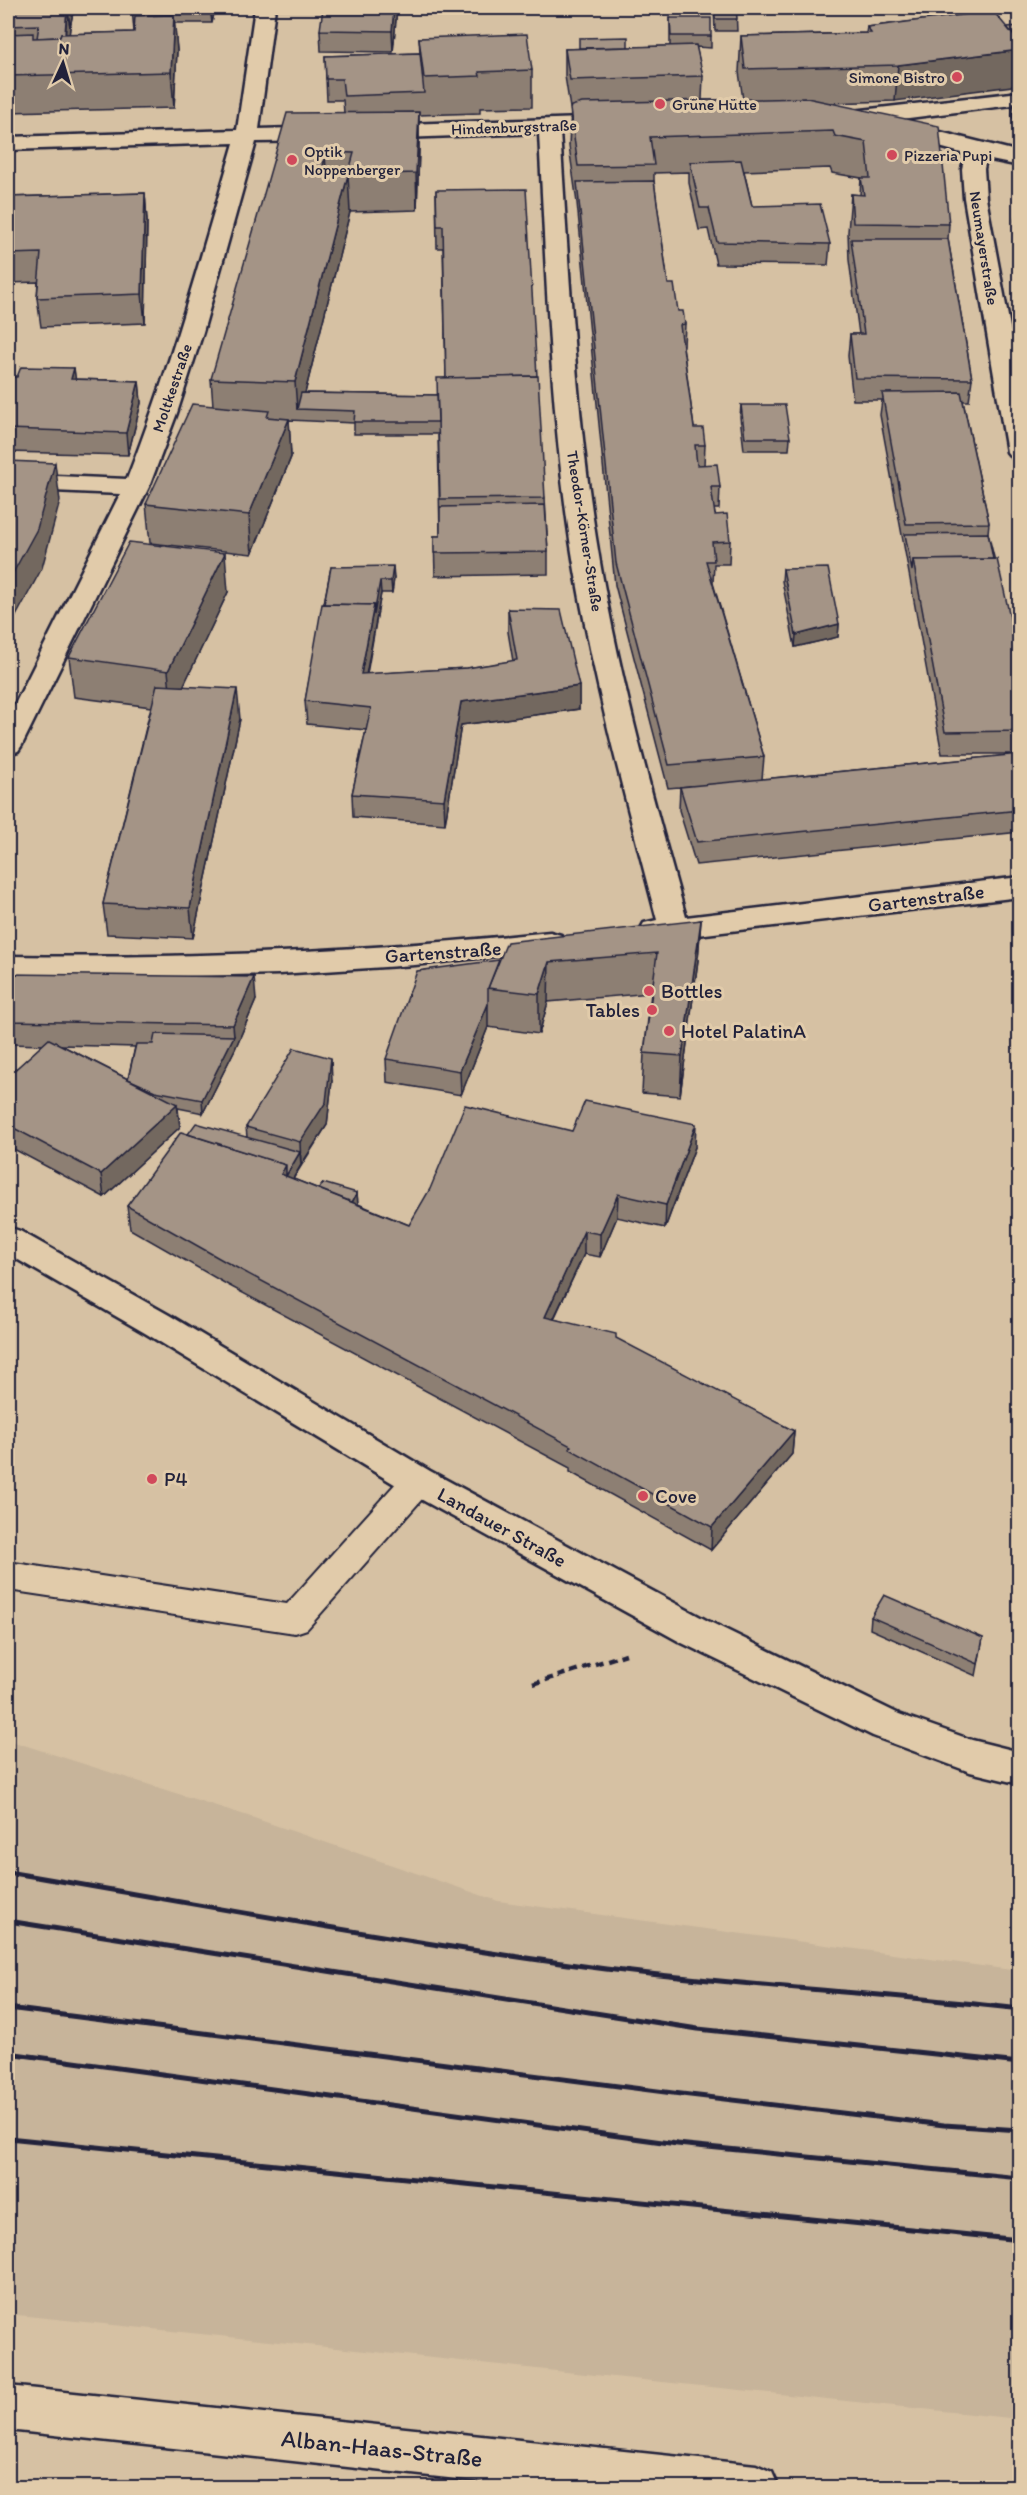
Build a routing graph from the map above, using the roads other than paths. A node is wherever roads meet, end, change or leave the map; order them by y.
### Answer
1 (266, 8) edge
2 (948, 8) edge
3 (957, 48) edge
4 (1020, 98) edge
5 (869, 117) junction
6 (822, 118) edge
7 (632, 124) edge
8 (549, 126) junction
9 (247, 136) junction
10 (8, 143) edge
11 (977, 150) junction
12 (1020, 159) edge
13 (1020, 452) edge
14 (8, 481) edge
15 (136, 487) junction
16 (8, 745) edge
17 (1020, 887) edge
18 (674, 927) junction
19 (628, 933) edge
20 (572, 939) edge
21 (8, 966) edge
22 (8, 1239) edge
23 (418, 1481) junction
24 (8, 1576) edge
25 (1020, 1768) edge
26 (8, 2408) edge
27 (756, 2487) edge

1 - 9 street, Moltkestraße
2 - 3 street
4 - 5 street
5 - 6 street
5 - 11 street
7 - 8 street, Hindenburgstraße
8 - 9 street, Hindenburgstraße
8 - 18 street, Theodor-Körner-Straße
9 - 10 street, Hindenburgstraße
9 - 15 street, Moltkestraße
11 - 12 street
11 - 13 street, Neumayerstraße
14 - 15 street
15 - 16 street, Moltkestraße
17 - 18 street, Gartenstraße
18 - 19 street, Gartenstraße
20 - 21 street, Gartenstraße
22 - 23 street, Landauer Straße
23 - 24 lane
23 - 25 street, Landauer Straße
26 - 27 street, Alban-Haas-Straße

